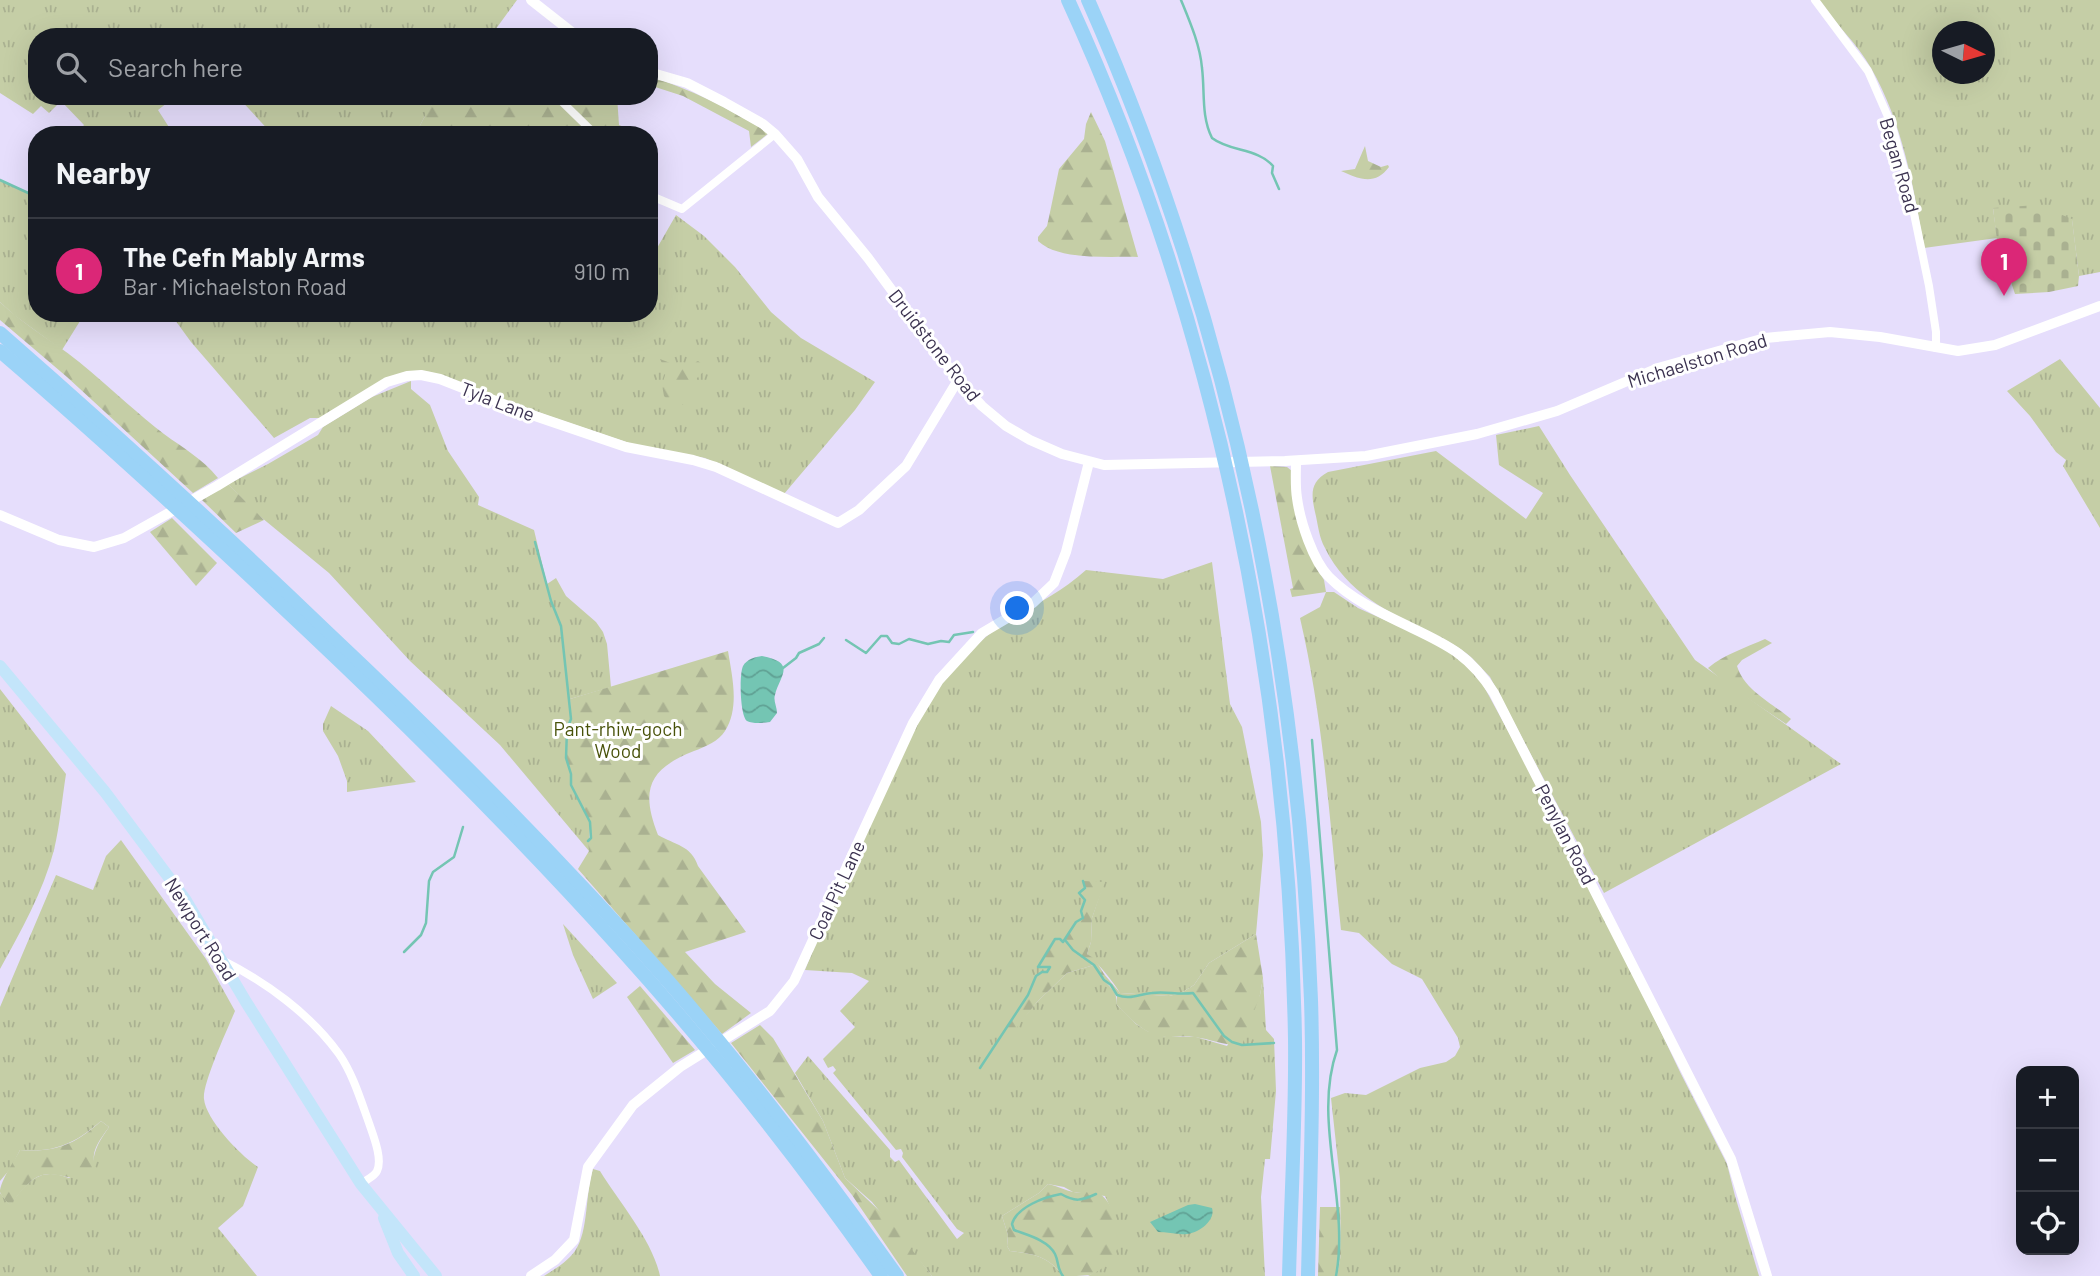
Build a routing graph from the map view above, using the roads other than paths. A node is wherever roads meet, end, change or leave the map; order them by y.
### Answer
1 (531, 0) edge
2 (1068, 0) edge
3 (1088, 0) edge
4 (1815, 0) edge
5 (561, 28) edge
6 (658, 75) edge
7 (565, 105) edge
8 (587, 126) edge
9 (775, 134) junction
10 (658, 199) edge
11 (2100, 306) edge
12 (0, 334) edge
13 (1936, 348) junction
14 (0, 351) edge
15 (958, 380) junction
16 (1296, 460) junction
17 (1089, 462) junction
18 (0, 515) edge
19 (0, 666) edge
20 (222, 960) junction
21 (361, 1184) junction
22 (379, 1207) junction
23 (414, 1276) edge
24 (436, 1276) edge
25 (531, 1276) edge
26 (881, 1276) edge
27 (897, 1276) edge
28 (1289, 1276) edge
29 (1308, 1276) edge
30 (1767, 1276) edge

1 - 5 street
2 - 28 highway
3 - 29 highway
4 - 13 street, Began Road
6 - 9 street, Druidstone Road
7 - 8 street
9 - 10 street
9 - 15 street, Druidstone Road
11 - 13 street, Michaelston Road
12 - 27 highway
13 - 16 street, Michaelston Road
14 - 26 highway
15 - 17 street, Druidstone Road
15 - 18 street, Tyla Lane
16 - 17 street, Druidstone Road
16 - 30 street, Penylan Road
17 - 25 street, Coal Pit Lane
19 - 20 main road, Newport Road
20 - 21 main road, Newport Road
20 - 21 street
21 - 22 main road, Newport Road
22 - 23 main road, Newport Road
22 - 24 main road, Newport Road

